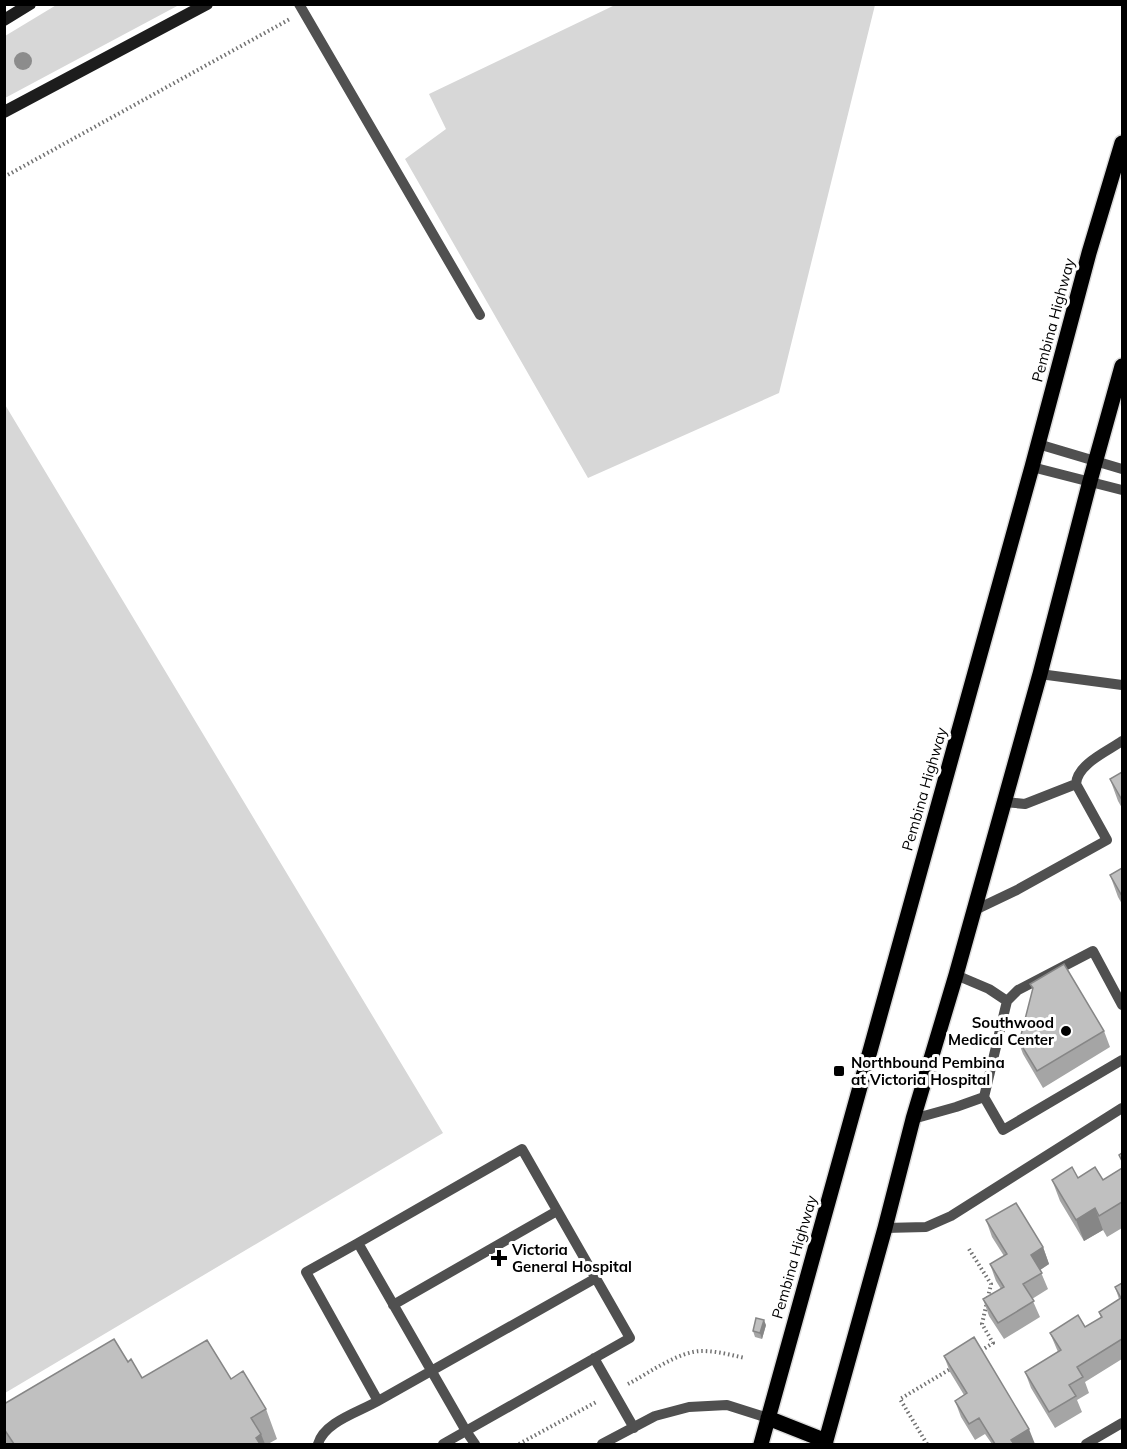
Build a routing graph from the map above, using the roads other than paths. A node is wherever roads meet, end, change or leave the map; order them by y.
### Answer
1 (30, 4) edge
2 (207, 4) edge
3 (301, 8) edge
4 (4, 20) edge
5 (4, 112) edge
6 (1122, 143) edge
7 (480, 315) dead end
8 (1122, 366) edge
9 (1038, 444) junction
10 (1095, 461) junction
11 (1032, 467) junction
12 (1122, 469) edge
13 (1090, 482) junction
14 (1122, 490) edge
15 (1040, 674) junction
16 (1122, 685) edge
17 (1122, 741) edge
18 (1076, 784) junction
19 (1004, 802) junction
20 (975, 910) junction
21 (956, 975) junction
22 (1007, 1001) junction
23 (1122, 1005) edge
24 (1122, 1060) edge
25 (984, 1097) junction
26 (1122, 1108) edge
27 (913, 1119) junction
28 (557, 1211) junction
29 (885, 1228) junction
30 (358, 1243) junction
31 (596, 1278) junction
32 (393, 1305) junction
33 (594, 1358) junction
34 (431, 1371) junction
35 (378, 1401) junction
36 (768, 1418) junction
37 (1122, 1423) edge
38 (634, 1428) junction
39 (466, 1431) junction
40 (828, 1443) edge
41 (318, 1444) edge
42 (443, 1444) edge
43 (475, 1444) edge
44 (603, 1444) edge
45 (761, 1444) edge
46 (1086, 1444) edge

1 - 4 main road
2 - 5 main road
3 - 7 lane
6 - 9 main road, Pembina Highway
8 - 10 main road
9 - 10 lane
9 - 11 main road, Pembina Highway
10 - 12 lane
10 - 13 main road
11 - 13 lane
11 - 36 main road, Pembina Highway
13 - 14 lane
13 - 15 main road
15 - 16 lane
15 - 19 main road
17 - 18 lane
18 - 19 lane
18 - 20 lane
19 - 20 main road
20 - 21 main road
21 - 22 lane
21 - 27 main road
22 - 23 lane
22 - 25 lane
24 - 25 lane
25 - 27 lane
26 - 29 lane
27 - 29 main road
28 - 30 lane
28 - 31 lane
28 - 32 lane
29 - 40 main road
30 - 32 lane
30 - 35 lane
31 - 33 lane
31 - 34 lane
32 - 34 lane
33 - 38 lane
33 - 39 lane
34 - 35 lane
34 - 39 lane
35 - 41 lane
36 - 38 lane
36 - 40 main road
36 - 45 main road, Pembina Highway
37 - 46 lane
38 - 44 lane
39 - 42 lane
39 - 43 lane

